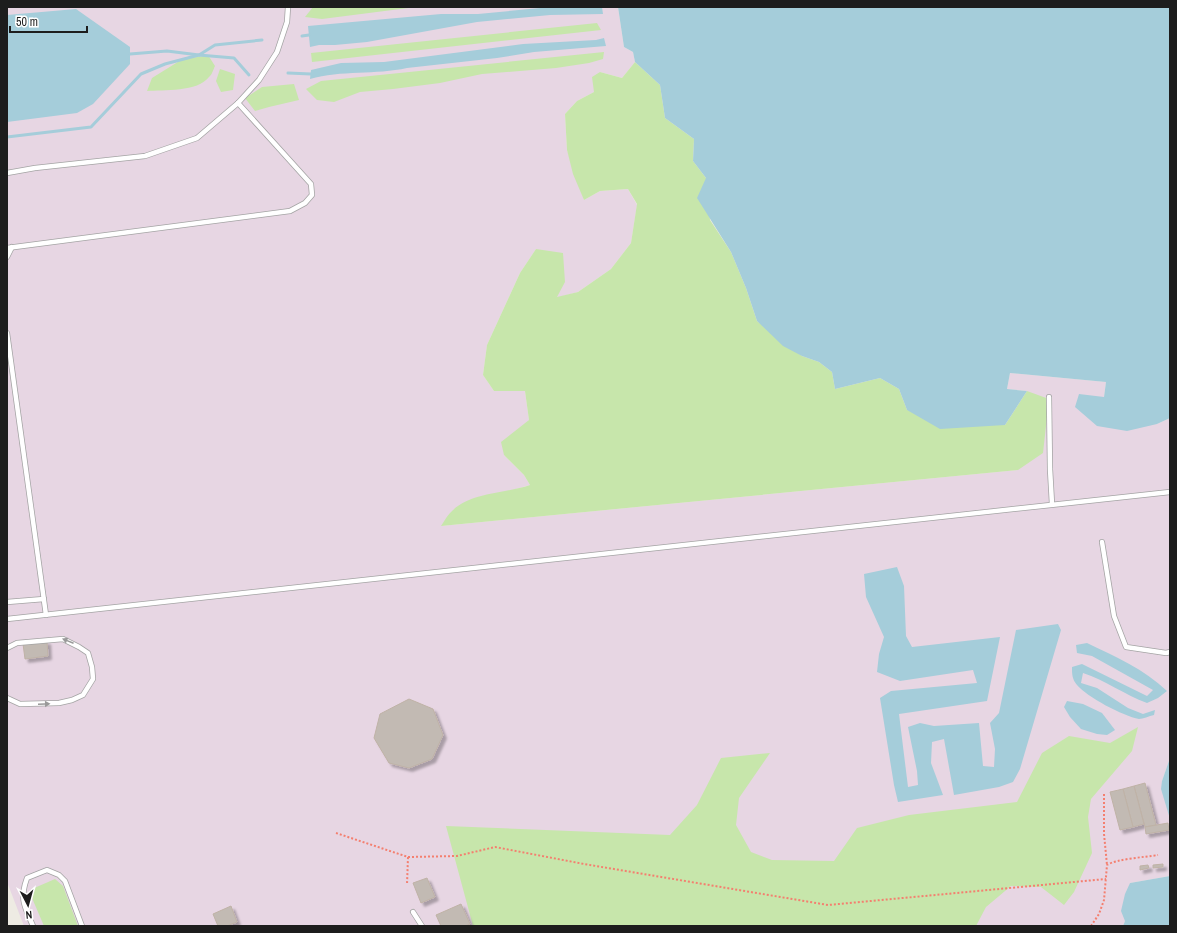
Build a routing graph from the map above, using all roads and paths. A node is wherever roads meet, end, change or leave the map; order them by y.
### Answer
1 (288, 7) edge
2 (238, 104) junction
3 (7, 174) edge
4 (10, 247) edge
5 (7, 257) edge
6 (7, 333) edge
7 (1049, 398) dead end
8 (1170, 492) edge
9 (1052, 504) junction
10 (1102, 542) dead end
11 (44, 599) junction
12 (7, 602) edge
13 (46, 615) junction
14 (7, 619) edge
15 (7, 648) edge
16 (1170, 652) edge
17 (7, 698) edge
18 (1104, 794) dead end
19 (336, 833) dead end
20 (1158, 856) dead end
21 (408, 857) junction
22 (1107, 865) junction
23 (1106, 879) junction
24 (407, 885) dead end
25 (413, 912) dead end
26 (33, 926) edge
27 (82, 926) edge
28 (422, 926) edge
29 (1091, 926) edge

1 - 2 lane
2 - 3 lane
2 - 4 lane
4 - 5 lane
6 - 11 lane
7 - 9 lane
8 - 9 lane
9 - 13 lane
10 - 16 lane
11 - 12 lane
11 - 13 lane
13 - 14 lane
17 -> 15 lane
18 - 22 path
19 - 21 path
20 - 22 path
21 - 23 path
21 - 24 path
22 - 23 path
23 - 29 path
25 - 28 lane
26 - 27 lane

